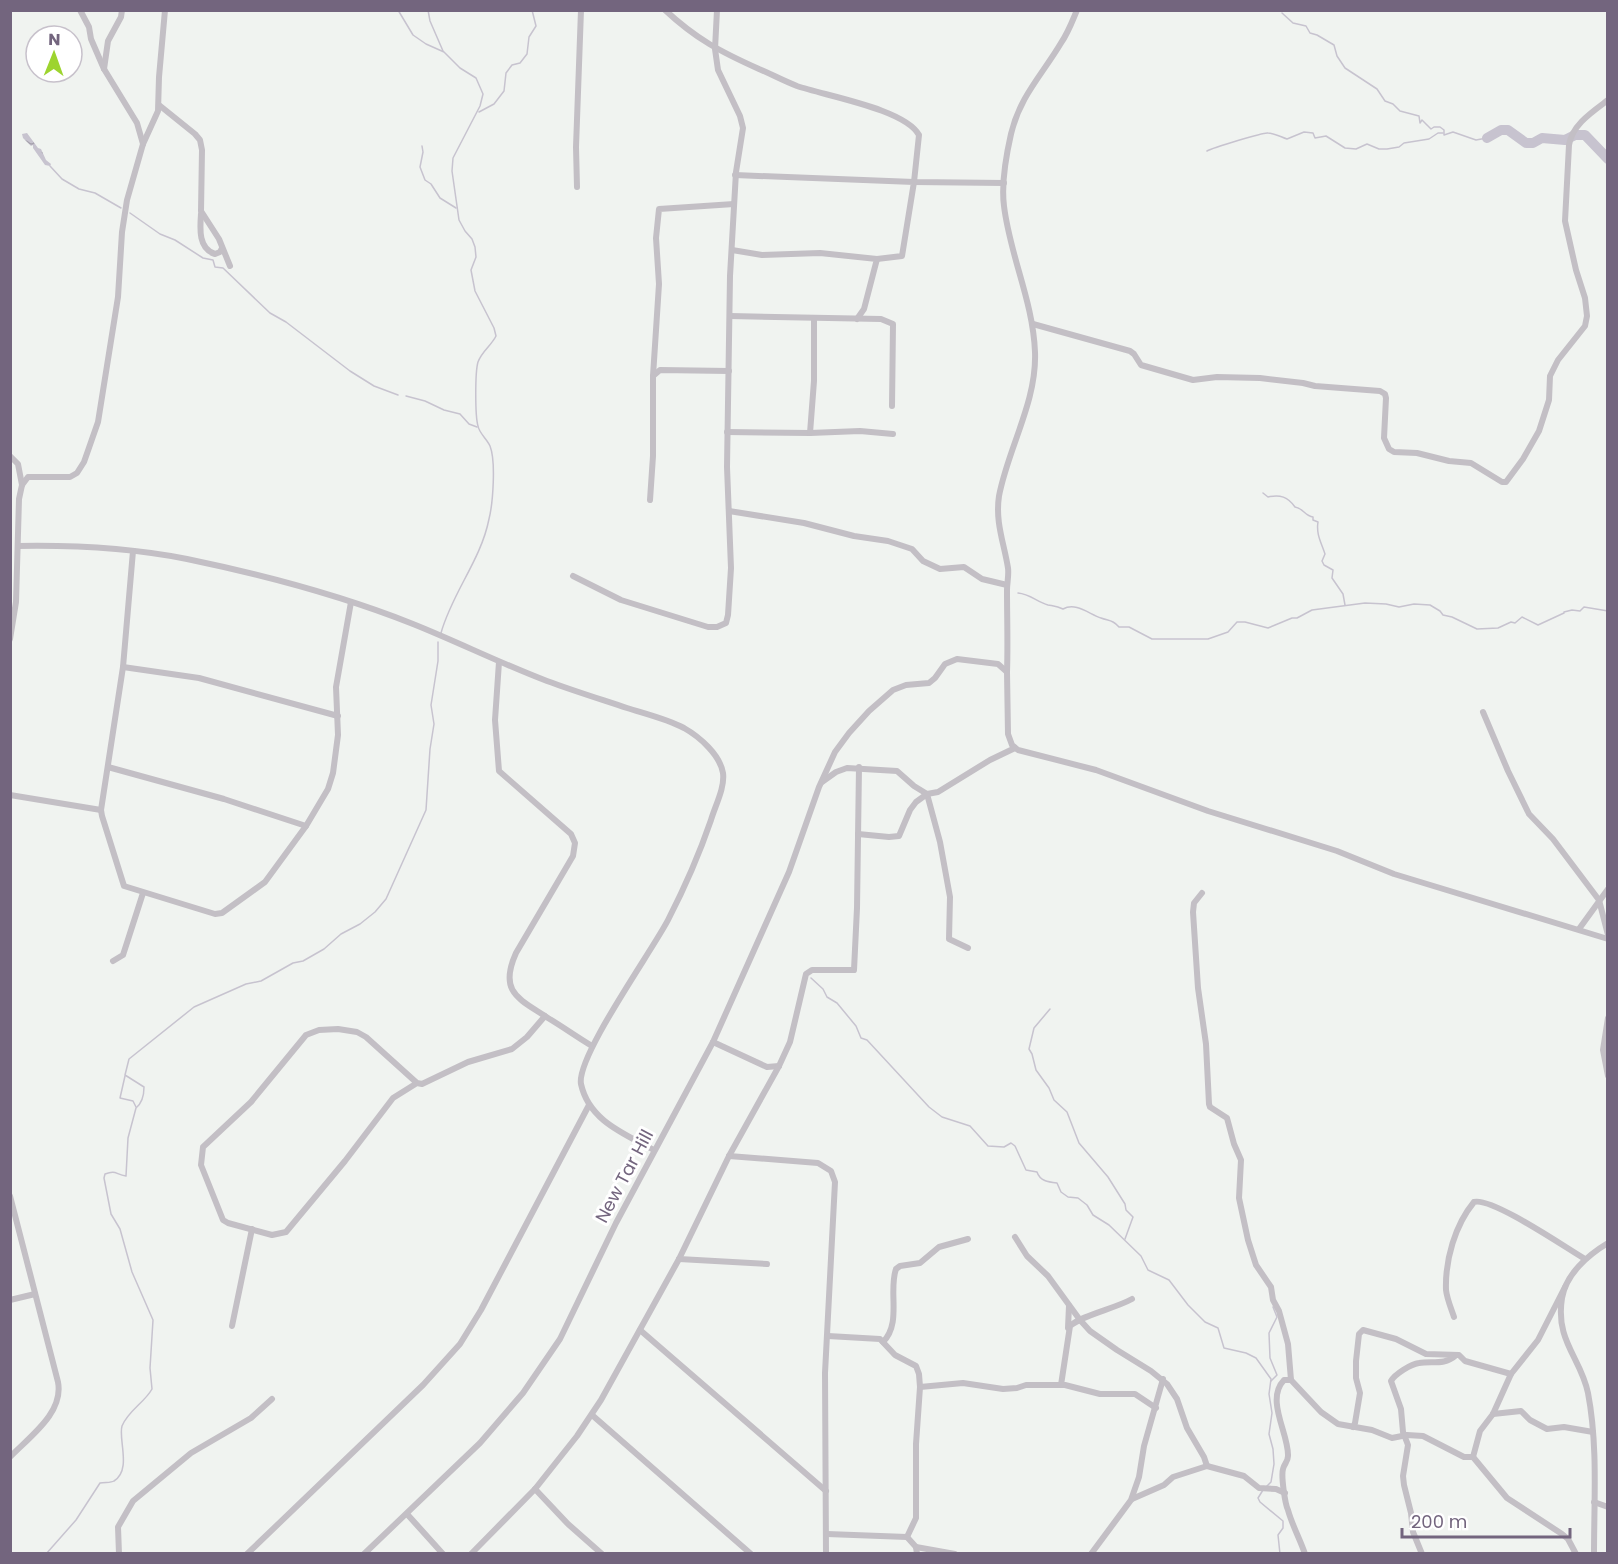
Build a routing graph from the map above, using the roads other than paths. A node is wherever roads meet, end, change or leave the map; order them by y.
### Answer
1 (80, 10) edge
2 (122, 10) edge
3 (165, 10) edge
4 (581, 10) edge
5 (665, 10) edge
6 (717, 10) edge
7 (1077, 10) edge
8 (715, 49) junction
9 (104, 69) junction
10 (1608, 100) edge
11 (159, 105) junction
12 (143, 144) junction
13 (735, 175) junction
14 (914, 182) junction
15 (1004, 183) junction
16 (578, 187) dead end
17 (734, 204) junction
18 (201, 211) junction
19 (222, 248) junction
20 (732, 250) junction
21 (877, 259) junction
22 (230, 266) dead end
23 (729, 316) junction
24 (814, 318) junction
25 (857, 318) junction
26 (1033, 324) junction
27 (729, 371) junction
28 (653, 376) junction
29 (892, 406) dead end
30 (727, 432) junction
31 (810, 433) junction
32 (893, 434) dead end
33 (10, 456) edge
34 (22, 485) junction
35 (650, 500) dead end
36 (729, 511) junction
37 (18, 546) junction
38 (133, 551) junction
39 (573, 576) dead end
40 (14, 577) edge
41 (1007, 585) junction
42 (351, 602) junction
43 (10, 639) edge
44 (499, 662) junction
45 (123, 667) junction
46 (1007, 672) junction
47 (1483, 712) dead end
48 (338, 716) junction
49 (1015, 748) junction
50 (108, 767) junction
51 (859, 767) junction
52 (821, 783) junction
53 (927, 794) junction
54 (10, 795) edge
55 (101, 810) junction
56 (306, 826) junction
57 (858, 834) junction
58 (1608, 889) edge
59 (143, 893) junction
60 (1202, 893) dead end
61 (1599, 900) junction
62 (1579, 929) junction
63 (1608, 937) edge
64 (968, 948) dead end
65 (112, 961) dead end
66 (545, 1016) junction
67 (1608, 1018) edge
68 (714, 1042) junction
69 (592, 1046) junction
70 (779, 1066) junction
71 (1608, 1076) edge
72 (417, 1083) junction
73 (589, 1106) junction
74 (654, 1150) junction
75 (729, 1156) junction
76 (10, 1196) edge
77 (252, 1229) junction
78 (1015, 1237) dead end
79 (968, 1239) dead end
80 (1608, 1243) edge
81 (679, 1259) junction
82 (1585, 1260) junction
83 (767, 1264) dead end
84 (1565, 1287) junction
85 (35, 1294) junction
86 (1132, 1299) dead end
87 (10, 1300) edge
88 (1069, 1305) junction
89 (1454, 1317) dead end
90 (1080, 1320) junction
91 (232, 1326) dead end
92 (640, 1330) junction
93 (1068, 1330) junction
94 (828, 1336) junction
95 (883, 1342) junction
96 (1455, 1355) junction
97 (1511, 1374) junction
98 (1162, 1379) junction
99 (1291, 1380) junction
100 (1061, 1385) junction
101 (920, 1387) junction
102 (272, 1399) dead end
103 (1156, 1408) junction
104 (1493, 1414) junction
105 (592, 1415) junction
106 (1353, 1427) junction
107 (1593, 1432) junction
108 (1404, 1436) junction
109 (10, 1457) edge
110 (1473, 1457) junction
111 (1207, 1466) junction
112 (535, 1489) junction
113 (826, 1491) junction
114 (1285, 1493) junction
115 (1131, 1500) junction
116 (1594, 1502) junction
117 (1608, 1507) edge
118 (406, 1514) junction
119 (827, 1534) junction
120 (907, 1537) junction
121 (916, 1551) edge
122 (119, 1554) edge
123 (247, 1554) edge
124 (364, 1554) edge
125 (443, 1554) edge
126 (471, 1554) edge
127 (602, 1554) edge
128 (751, 1554) edge
129 (826, 1554) edge
130 (955, 1554) edge
131 (1091, 1554) edge
132 (1305, 1554) edge
133 (1422, 1554) edge
134 (1576, 1554) edge
135 (1594, 1554) edge

1 - 9 street
2 - 9 street
3 - 11 street
4 - 16 street
5 - 8 street
6 - 8 street
7 - 15 street
8 - 13 street
8 - 14 street
9 - 12 street
10 - 26 street
11 - 12 street
11 - 18 street
12 - 34 street
13 - 14 street
13 - 17 street
14 - 15 street
14 - 21 street
15 - 26 street
17 - 20 street
17 - 28 street
18 - 19 street
18 - 19 street
19 - 22 street
20 - 21 street
20 - 23 street
21 - 25 street
23 - 24 street
23 - 27 street
24 - 25 street
24 - 31 street
25 - 29 street
26 - 41 street
27 - 28 street
27 - 30 street
28 - 35 street
30 - 31 street
30 - 36 street
31 - 32 street
33 - 34 street
34 - 37 street
36 - 39 street
36 - 41 street
37 - 38 street
37 - 40 street
38 - 42 street
38 - 45 street
40 - 43 street
41 - 46 street
42 - 44 street
42 - 48 street
44 - 66 street
44 - 69 street
45 - 48 street
45 - 50 street
46 - 49 street
46 - 52 street, New Tar Hill
47 - 61 street
48 - 56 street
49 - 53 street
49 - 62 street
50 - 55 street
50 - 56 street
51 - 52 street
51 - 53 street
51 - 57 street
52 - 68 street, New Tar Hill
53 - 57 street
53 - 64 street
54 - 55 street
55 - 59 street
56 - 59 street
57 - 70 street
58 - 61 street
59 - 65 street
60 - 99 street
61 - 62 street
61 - 63 street
62 - 63 street
66 - 69 street
66 - 72 street
67 - 71 street
68 - 70 street
68 - 74 street, New Tar Hill
69 - 73 street
70 - 75 street
72 - 77 street
72 - 77 street
73 - 74 street
73 - 123 street
74 - 118 street, New Tar Hill
75 - 81 street
75 - 94 street
76 - 85 street
77 - 91 street
78 - 88 street
79 - 95 street
80 - 82 street
81 - 83 street
81 - 92 street
82 - 84 street
82 - 89 street
84 - 97 street
84 - 107 street
85 - 87 street
85 - 109 street
86 - 90 street
88 - 90 street
88 - 93 street
90 - 93 street
90 - 98 street
92 - 105 street
92 - 113 street
93 - 100 street
94 - 95 street
94 - 113 street
95 - 101 street
96 - 97 street
96 - 106 street
96 - 108 street
97 - 104 street
98 - 103 street
98 - 111 street
99 - 106 street
99 - 114 street
100 - 101 street
100 - 103 street
101 - 120 street
102 - 122 street
103 - 115 street
104 - 107 street
104 - 110 street
105 - 112 street
105 - 128 street
106 - 108 street
107 - 116 street
108 - 110 street
108 - 133 street
110 - 134 street
111 - 114 street
111 - 115 street
112 - 126 street
112 - 127 street
113 - 119 street
114 - 132 street
115 - 131 street
116 - 117 street
116 - 135 street
118 - 124 street, New Tar Hill
118 - 125 street
119 - 120 street
119 - 129 street
120 - 121 street
121 - 130 street

